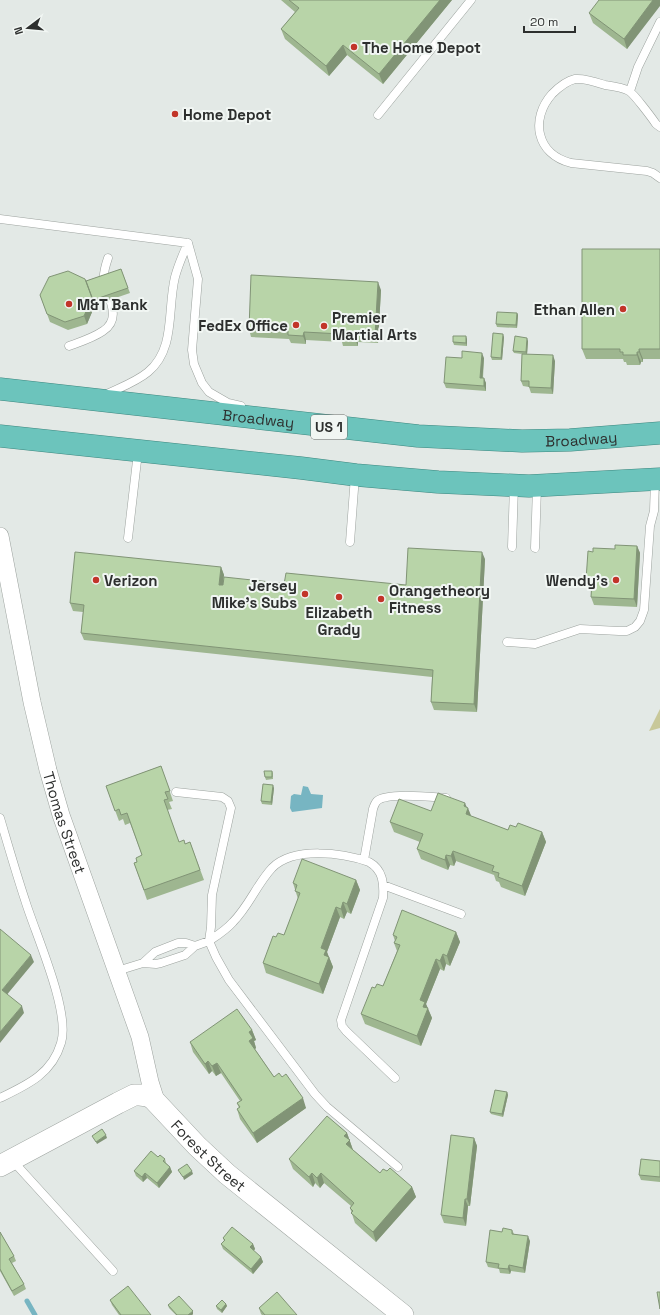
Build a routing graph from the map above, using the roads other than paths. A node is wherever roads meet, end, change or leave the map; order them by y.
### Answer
1 (471, 0) edge
2 (660, 23) edge
3 (630, 91) junction
4 (378, 115) dead end
5 (660, 127) edge
6 (660, 178) edge
7 (0, 219) edge
8 (188, 243) junction
9 (108, 258) dead end
10 (69, 346) dead end
11 (0, 390) edge
12 (94, 400) junction
13 (313, 425) junction
14 (660, 433) edge
15 (0, 436) edge
16 (138, 451) junction
17 (356, 475) junction
18 (658, 479) edge
19 (538, 485) junction
20 (514, 486) junction
21 (0, 536) edge
22 (128, 538) dead end
23 (350, 542) dead end
24 (512, 546) dead end
25 (535, 548) dead end
26 (507, 642) dead end
27 (176, 792) dead end
28 (447, 798) edge
29 (0, 818) edge
30 (364, 860) junction
31 (383, 884) junction
32 (461, 914) dead end
33 (209, 941) junction
34 (195, 946) junction
35 (142, 963) junction
36 (117, 971) junction
37 (395, 1078) dead end
38 (0, 1098) edge
39 (156, 1101) junction
40 (6, 1163) edge
41 (398, 1167) dead end
42 (113, 1271) dead end
43 (403, 1315) edge

1 - 4 lane
2 - 3 lane
3 - 5 lane
3 - 6 lane
7 - 8 lane
8 - 12 lane
8 - 13 lane
9 - 10 lane
11 - 12 highway, Broadway / US 1
12 - 13 highway, Broadway / US 1
13 - 14 highway, Broadway / US 1
15 - 16 highway
16 - 17 highway
16 - 22 lane
17 - 20 highway
17 - 23 lane
18 - 19 highway
18 - 26 lane
19 - 20 highway
19 - 25 lane
20 - 24 lane
21 - 36 street, Thomas Street
27 - 33 lane
28 - 30 lane
29 - 38 lane
30 - 31 lane
30 - 33 lane
31 - 32 lane
31 - 37 lane
33 - 34 lane
33 - 41 lane
34 - 35 lane
34 - 35 lane
35 - 36 lane
36 - 39 street, Thomas Street
39 - 40 street
39 - 43 street, Forest Street
40 - 42 lane

